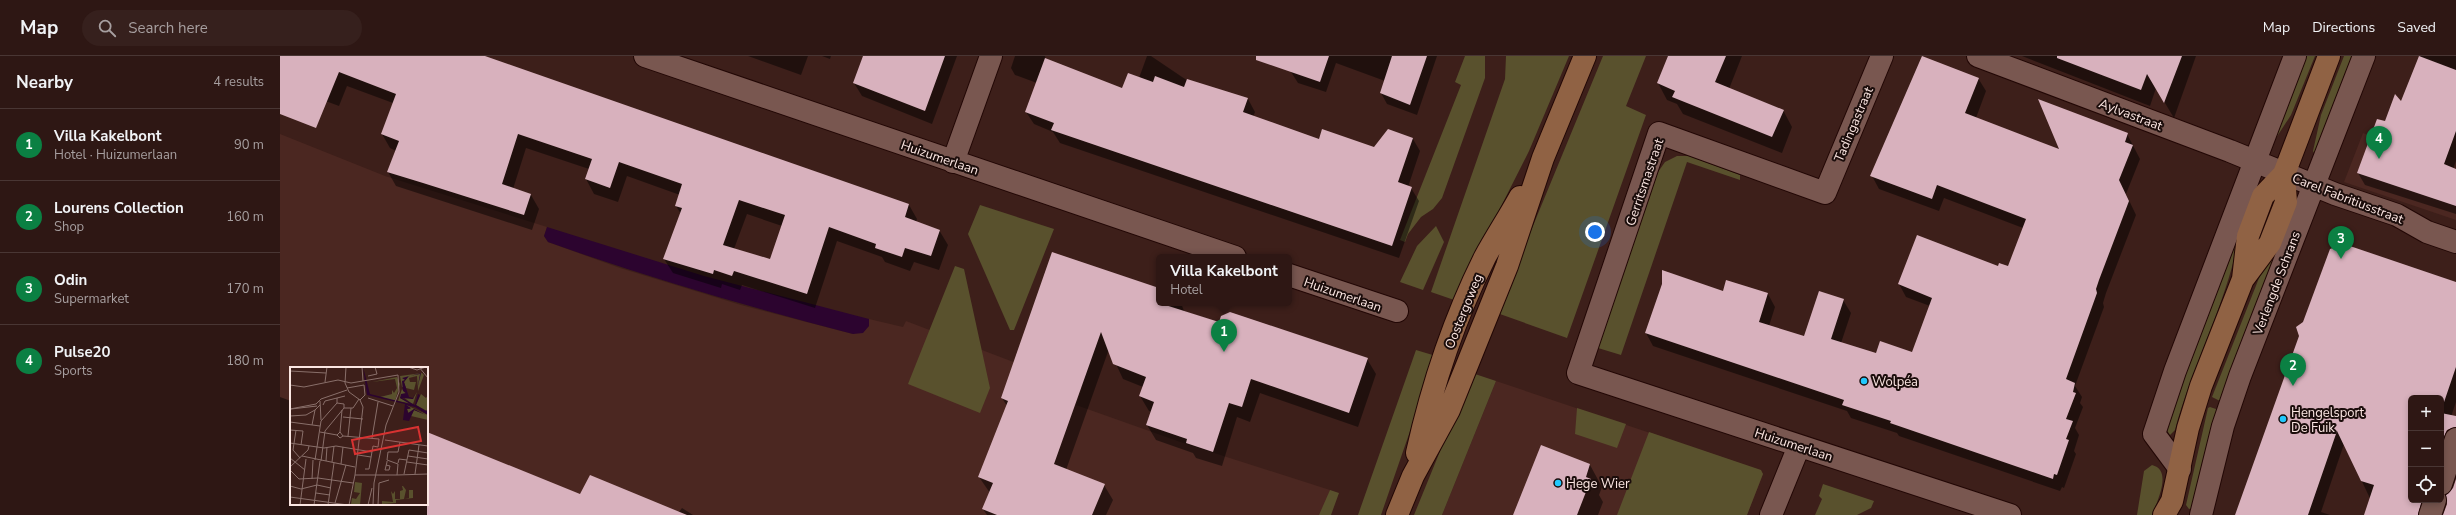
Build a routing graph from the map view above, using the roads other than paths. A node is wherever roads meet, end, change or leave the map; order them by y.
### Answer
1 (645, 56) edge
2 (991, 56) edge
3 (1585, 56) edge
4 (1882, 56) edge
5 (1978, 56) edge
6 (2295, 56) edge
7 (2329, 56) edge
8 (2364, 56) edge
9 (953, 162) junction
10 (2254, 162) junction
11 (2284, 174) junction
12 (2314, 186) junction
13 (1825, 193) joint
14 (2456, 242) edge
15 (1226, 254) edge
16 (1292, 276) edge
17 (1397, 311) dead end
18 (1578, 373) joint
19 (2456, 439) edge
20 (1799, 446) junction
21 (2180, 469) junction
22 (2444, 475) edge
23 (2434, 503) edge
24 (2170, 510) edge
25 (1397, 515) edge
26 (1771, 515) edge
27 (2010, 515) edge
28 (2201, 515) edge
29 (2430, 515) edge

1 - 9 street, Huizumerlaan
2 - 9 street
3 - 25 main road, Oostergoweg
4 - 13 street, Tadingastraat
5 - 10 street, Aylvastraat
6 - 10 street
7 - 11 main road, Verlengde Schrans
8 - 12 street, Verlengde Schrans
9 - 15 street, Huizumerlaan
10 - 11 street, Aylvastraat
10 - 21 street
11 - 12 street, Carel Fabritiusstraat
11 - 21 main road, Verlengde Schrans
12 - 14 street, Carel Fabritiusstraat
12 - 28 street, Verlengde Schrans
13 - 18 street, Gerritsmastraat
16 - 17 street, Huizumerlaan
18 - 20 street, Huizumerlaan
19 - 22 street
20 - 26 street
20 - 27 street, Huizumerlaan
21 - 24 main road, Verlengde Schrans
23 - 29 street

